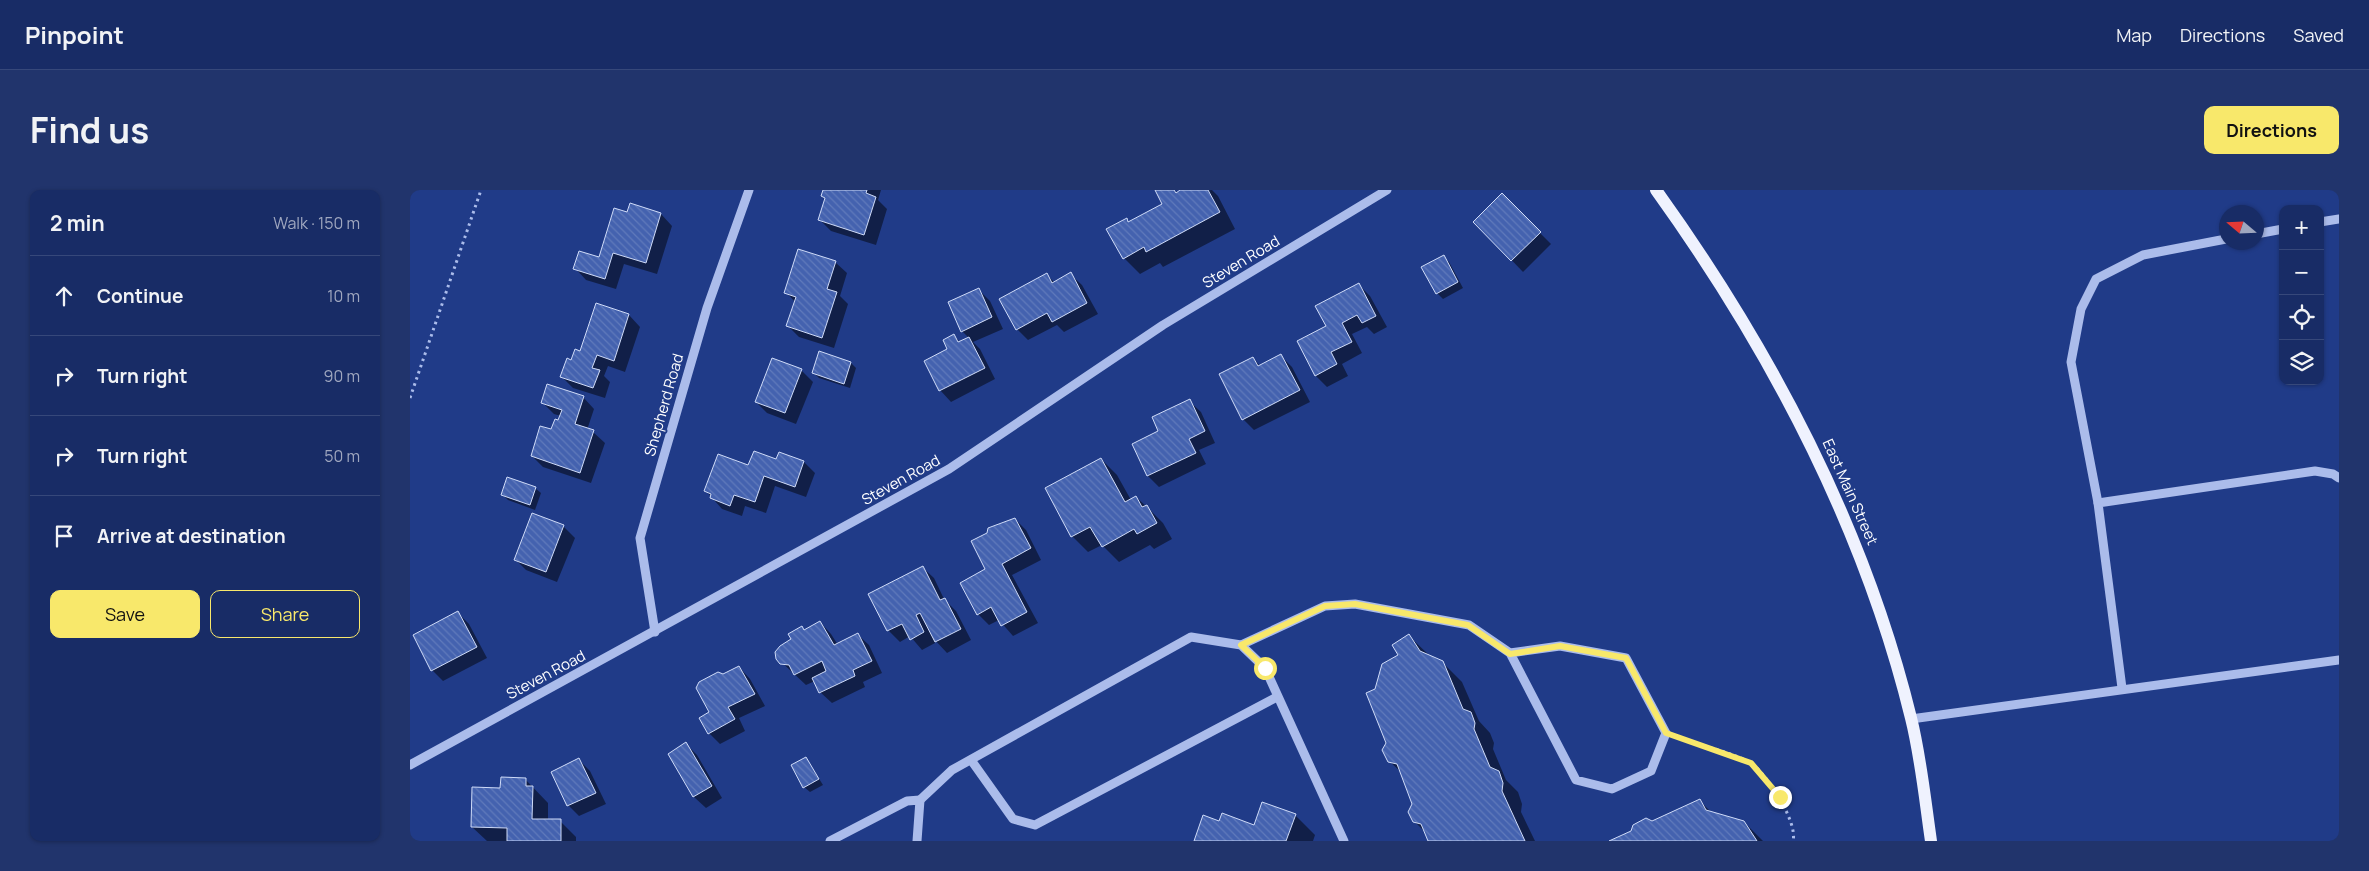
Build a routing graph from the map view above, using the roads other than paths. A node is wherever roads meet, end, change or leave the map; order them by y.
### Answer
1 (748, 190) edge
2 (1387, 190) edge
3 (1656, 190) edge
4 (2339, 219) edge
5 (2324, 221) edge
6 (2279, 230) edge
7 (2264, 233) edge
8 (2219, 240) edge
9 (2339, 478) edge
10 (2098, 503) junction
11 (655, 632) junction
12 (1241, 645) junction
13 (1510, 654) junction
14 (2339, 660) edge
15 (2122, 688) junction
16 (1277, 697) junction
17 (1911, 719) junction
18 (971, 760) junction
19 (410, 765) edge
20 (920, 800) junction
21 (830, 841) edge
22 (917, 841) edge
23 (1344, 841) edge
24 (1931, 841) edge

1 - 11 street, Shepherd Road
2 - 11 street, Steven Road
3 - 17 main road, East Main Street
4 - 5 street
6 - 7 street
8 - 10 street
9 - 10 street
10 - 15 street
11 - 19 street, Steven Road
12 - 13 street
12 - 16 street
12 - 18 street
13 - 13 street
14 - 15 street
15 - 17 street
16 - 18 street
16 - 23 street
17 - 24 main road, East Main Street
18 - 20 street
20 - 21 street
20 - 22 street

